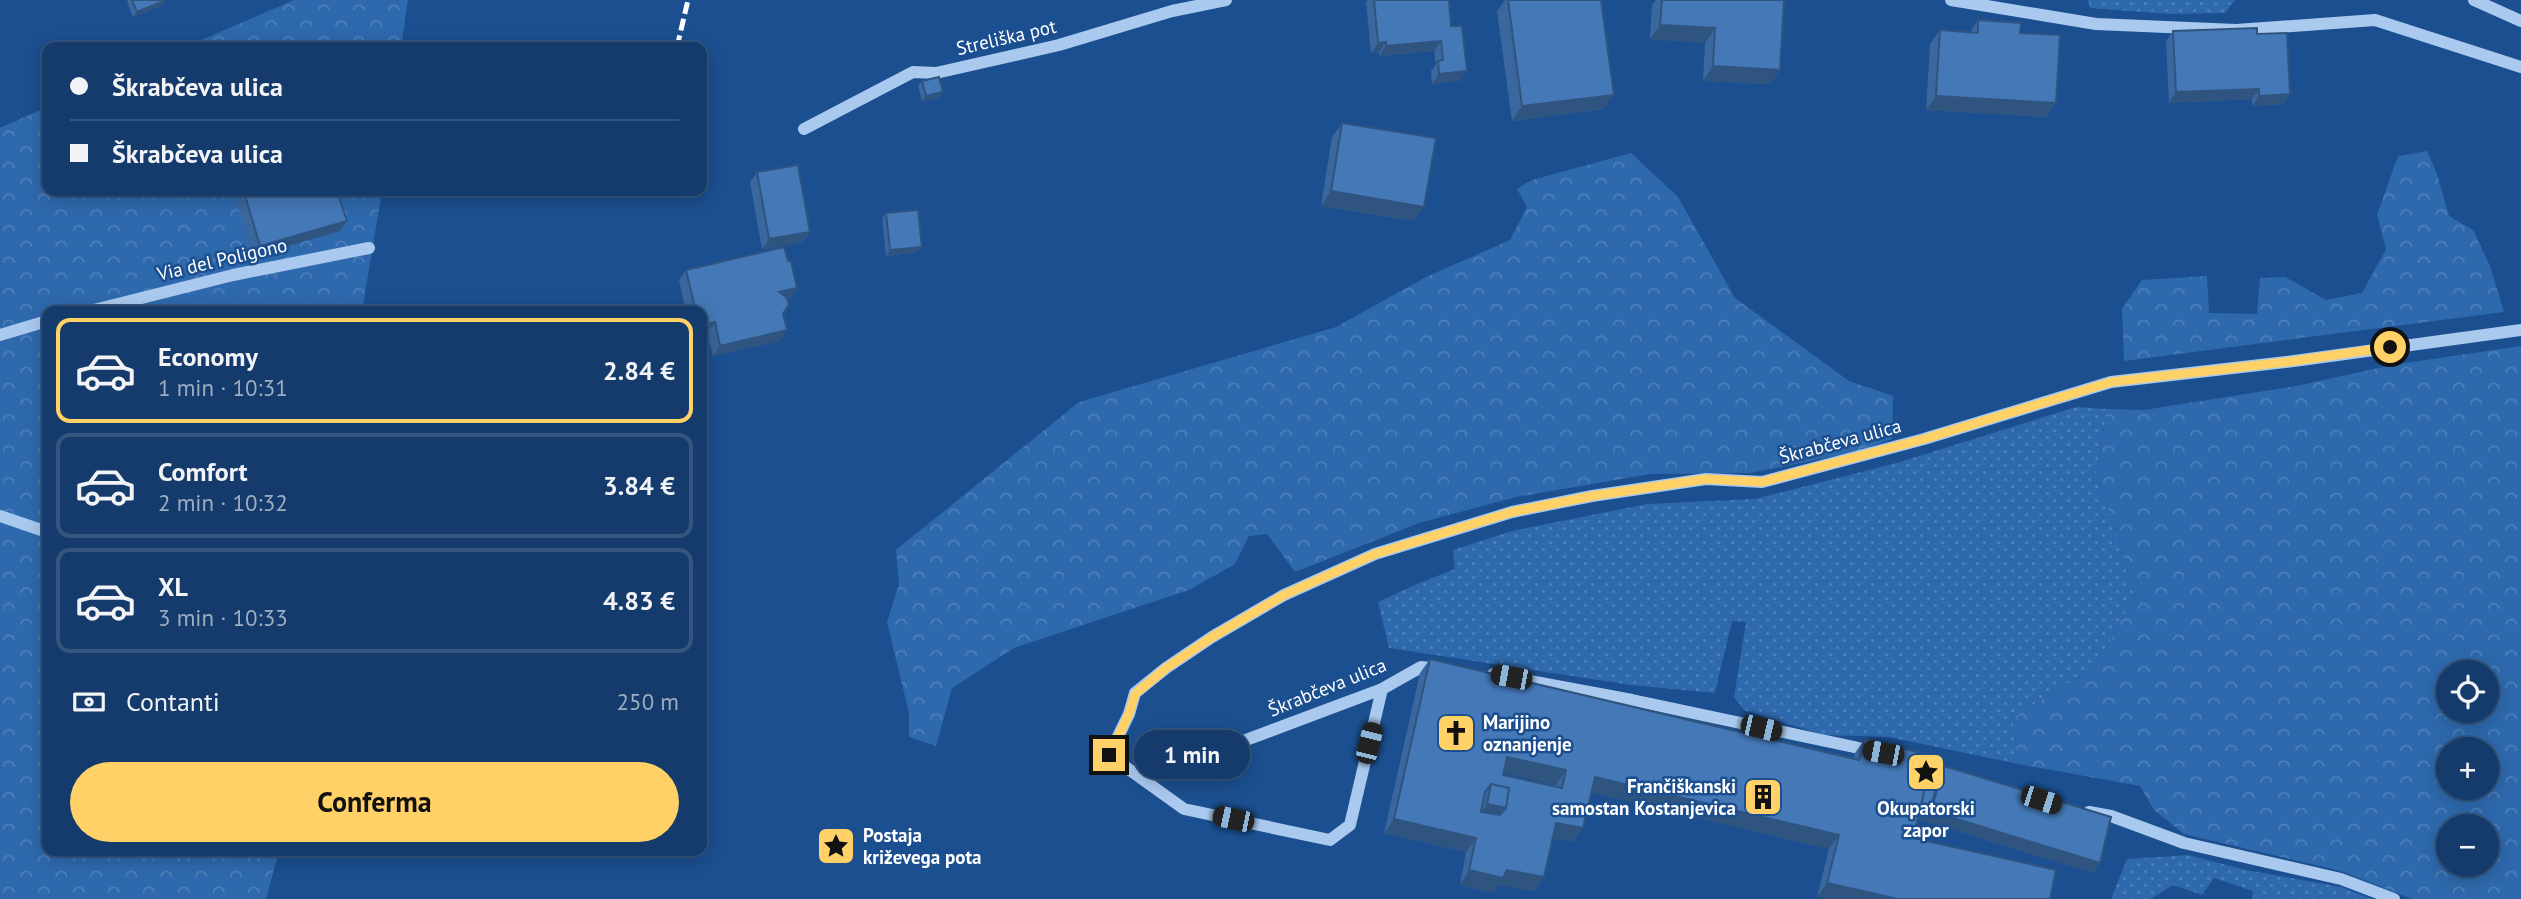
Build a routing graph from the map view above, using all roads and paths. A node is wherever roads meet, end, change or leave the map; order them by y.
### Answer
1 (1226, 0) edge
2 (1951, 0) edge
3 (2473, 0) edge
4 (2521, 21) edge
5 (2521, 67) edge
6 (804, 129) dead end
7 (369, 248) dead end
8 (110, 306) edge
9 (42, 322) edge
10 (2521, 330) edge
11 (0, 335) edge
12 (0, 516) edge
13 (42, 530) edge
14 (1447, 670) edge
15 (1473, 672) edge
16 (1382, 689) junction
17 (1883, 753) edge
18 (1135, 772) junction
19 (2074, 809) edge
20 (2394, 899) edge

1 - 6 street, Streliška pot
2 - 5 street
3 - 4 street
7 - 8 street, Via del Poligono
9 - 11 street
10 - 18 street, Škrabčeva ulica
12 - 13 street
14 - 16 street, Škrabčeva ulica
15 - 17 street
16 - 18 street, Škrabčeva ulica
16 - 18 street
19 - 20 street

